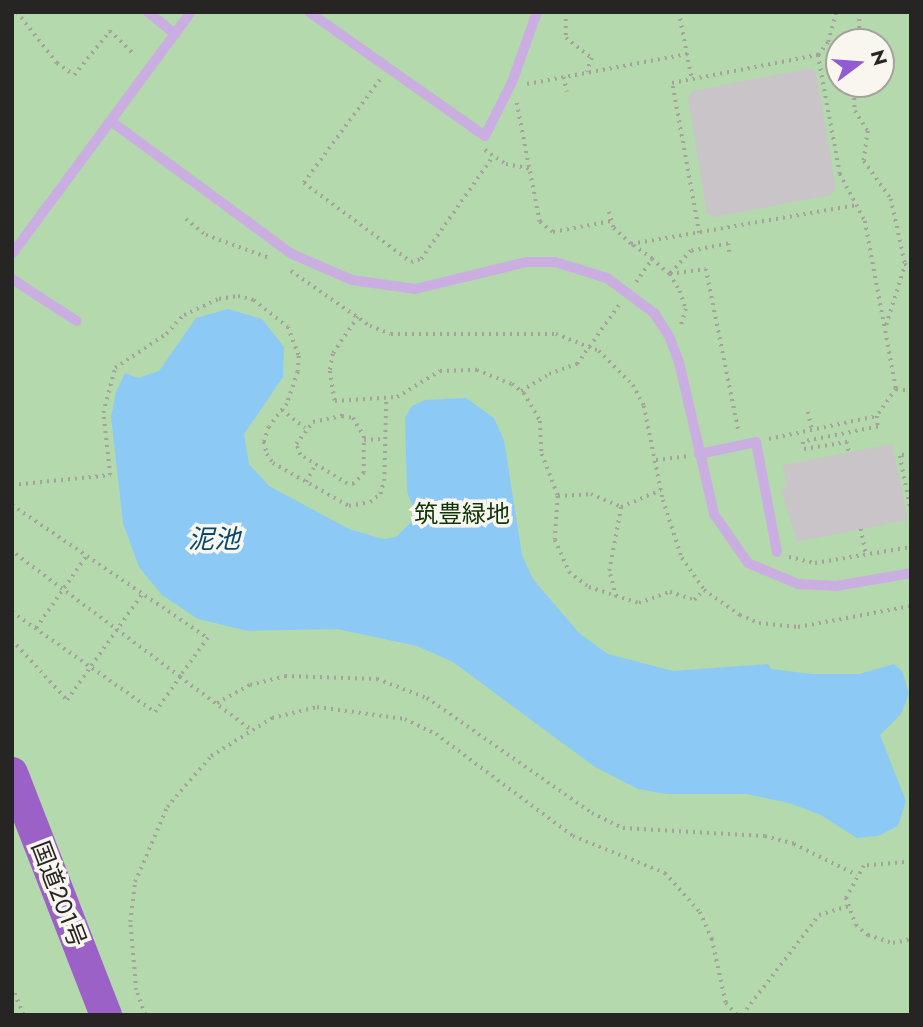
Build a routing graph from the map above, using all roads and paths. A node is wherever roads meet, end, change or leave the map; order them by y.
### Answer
1 (17, 12) edge
2 (148, 12) edge
3 (191, 12) edge
4 (309, 12) edge
5 (537, 12) edge
6 (566, 12) edge
7 (679, 12) edge
8 (836, 12) edge
9 (175, 34) junction
10 (687, 54) junction
11 (135, 55) dead end
12 (818, 55) junction
13 (587, 72) junction
14 (383, 76) dead end
15 (565, 77) junction
16 (692, 79) junction
17 (510, 87) junction
18 (567, 93) dead end
19 (855, 98) edge
20 (112, 122) junction
21 (482, 148) dead end
22 (493, 156) junction
23 (531, 169) junction
24 (856, 205) junction
25 (609, 212) dead end
26 (186, 219) dead end
27 (611, 221) junction
28 (699, 233) junction
29 (631, 244) junction
30 (729, 252) dead end
31 (12, 254) edge
32 (652, 260) junction
33 (905, 264) junction
34 (911, 268) edge
35 (670, 274) junction
36 (12, 279) edge
37 (629, 291) junction
38 (358, 317) junction
39 (77, 321) dead end
40 (885, 328) junction
41 (668, 335) junction
42 (591, 346) junction
43 (896, 389) junction
44 (521, 391) junction
45 (911, 391) edge
46 (386, 398) junction
47 (282, 410) junction
48 (808, 412) dead end
49 (877, 416) junction
50 (305, 428) junction
51 (812, 430) junction
52 (386, 439) junction
53 (364, 440) junction
54 (756, 442) junction
55 (741, 445) junction
56 (849, 452) dead end
57 (699, 454) junction
58 (911, 454) edge
59 (656, 460) junction
60 (316, 464) junction
61 (306, 482) junction
62 (12, 485) edge
63 (661, 490) junction
64 (558, 496) junction
65 (12, 505) edge
66 (621, 507) junction
67 (911, 511) edge
68 (861, 530) dead end
69 (911, 547) edge
70 (12, 552) edge
71 (777, 552) joint
72 (87, 555) junction
73 (866, 555) junction
74 (911, 573) edge
75 (61, 588) junction
76 (705, 590) junction
77 (142, 593) junction
78 (616, 597) junction
79 (911, 606) edge
80 (12, 612) edge
81 (36, 628) junction
82 (118, 628) junction
83 (12, 640) edge
84 (90, 666) junction
85 (180, 677) junction
86 (217, 703) junction
87 (252, 730) junction
88 (12, 773) edge
89 (911, 862) edge
90 (857, 875) junction
91 (848, 906) junction
92 (911, 939) edge
93 (12, 987) edge
94 (23, 1015) edge
95 (106, 1015) edge
96 (145, 1015) edge
97 (740, 1015) edge

1 - 11 path
2 - 9 lane
3 - 9 lane
4 - 17 lane
5 - 17 lane
6 - 13 path
7 - 10 path
8 - 12 path
9 - 20 lane
10 - 13 path
10 - 16 path
12 - 16 path
12 - 24 path
13 - 15 path
14 - 22 path
15 - 17 path
15 - 18 path
16 - 28 path
17 - 23 path
19 - 33 path
20 - 31 lane
20 - 37 lane
21 - 22 path
22 - 23 path
23 - 27 path
24 - 28 path
24 - 40 path
25 - 27 path
26 - 38 path
27 - 29 path
28 - 29 path
29 - 32 path
30 - 35 path
32 - 35 path
32 - 37 path
33 - 34 path
33 - 40 path
35 - 41 path
35 - 55 path
36 - 39 lane
37 - 41 lane
37 - 42 path
38 - 42 path
38 - 46 path
40 - 43 path
41 - 57 lane
42 - 44 path
42 - 59 path
43 - 45 path
43 - 49 path
44 - 46 path
44 - 64 path
46 - 52 path
47 - 50 path
47 - 61 path
47 - 62 path
48 - 51 path
49 - 51 path
49 - 56 path
50 - 53 path
50 - 60 path
51 - 54 path
52 - 53 path
52 - 61 path
53 - 60 path
54 - 55 lane
54 - 71 lane
55 - 57 lane
57 - 59 path
57 - 74 lane
58 - 67 path
59 - 63 path
60 - 61 path
63 - 66 path
63 - 76 path
64 - 66 path
64 - 78 path
65 - 72 path
66 - 78 path
68 - 73 path
69 - 73 path
70 - 75 path
71 - 73 path
72 - 75 path
72 - 77 path
75 - 81 path
75 - 82 path
76 - 78 path
76 - 79 path
77 - 82 path
77 - 85 path
80 - 81 path
81 - 84 path
82 - 84 path
82 - 85 path
83 - 84 path
84 - 85 path
85 - 86 path
86 - 87 path
86 - 90 path
87 - 96 path
87 - 97 path
88 - 95 highway, 国道201号
89 - 90 path
90 - 91 path
91 - 92 path
91 - 97 path
93 - 94 path

